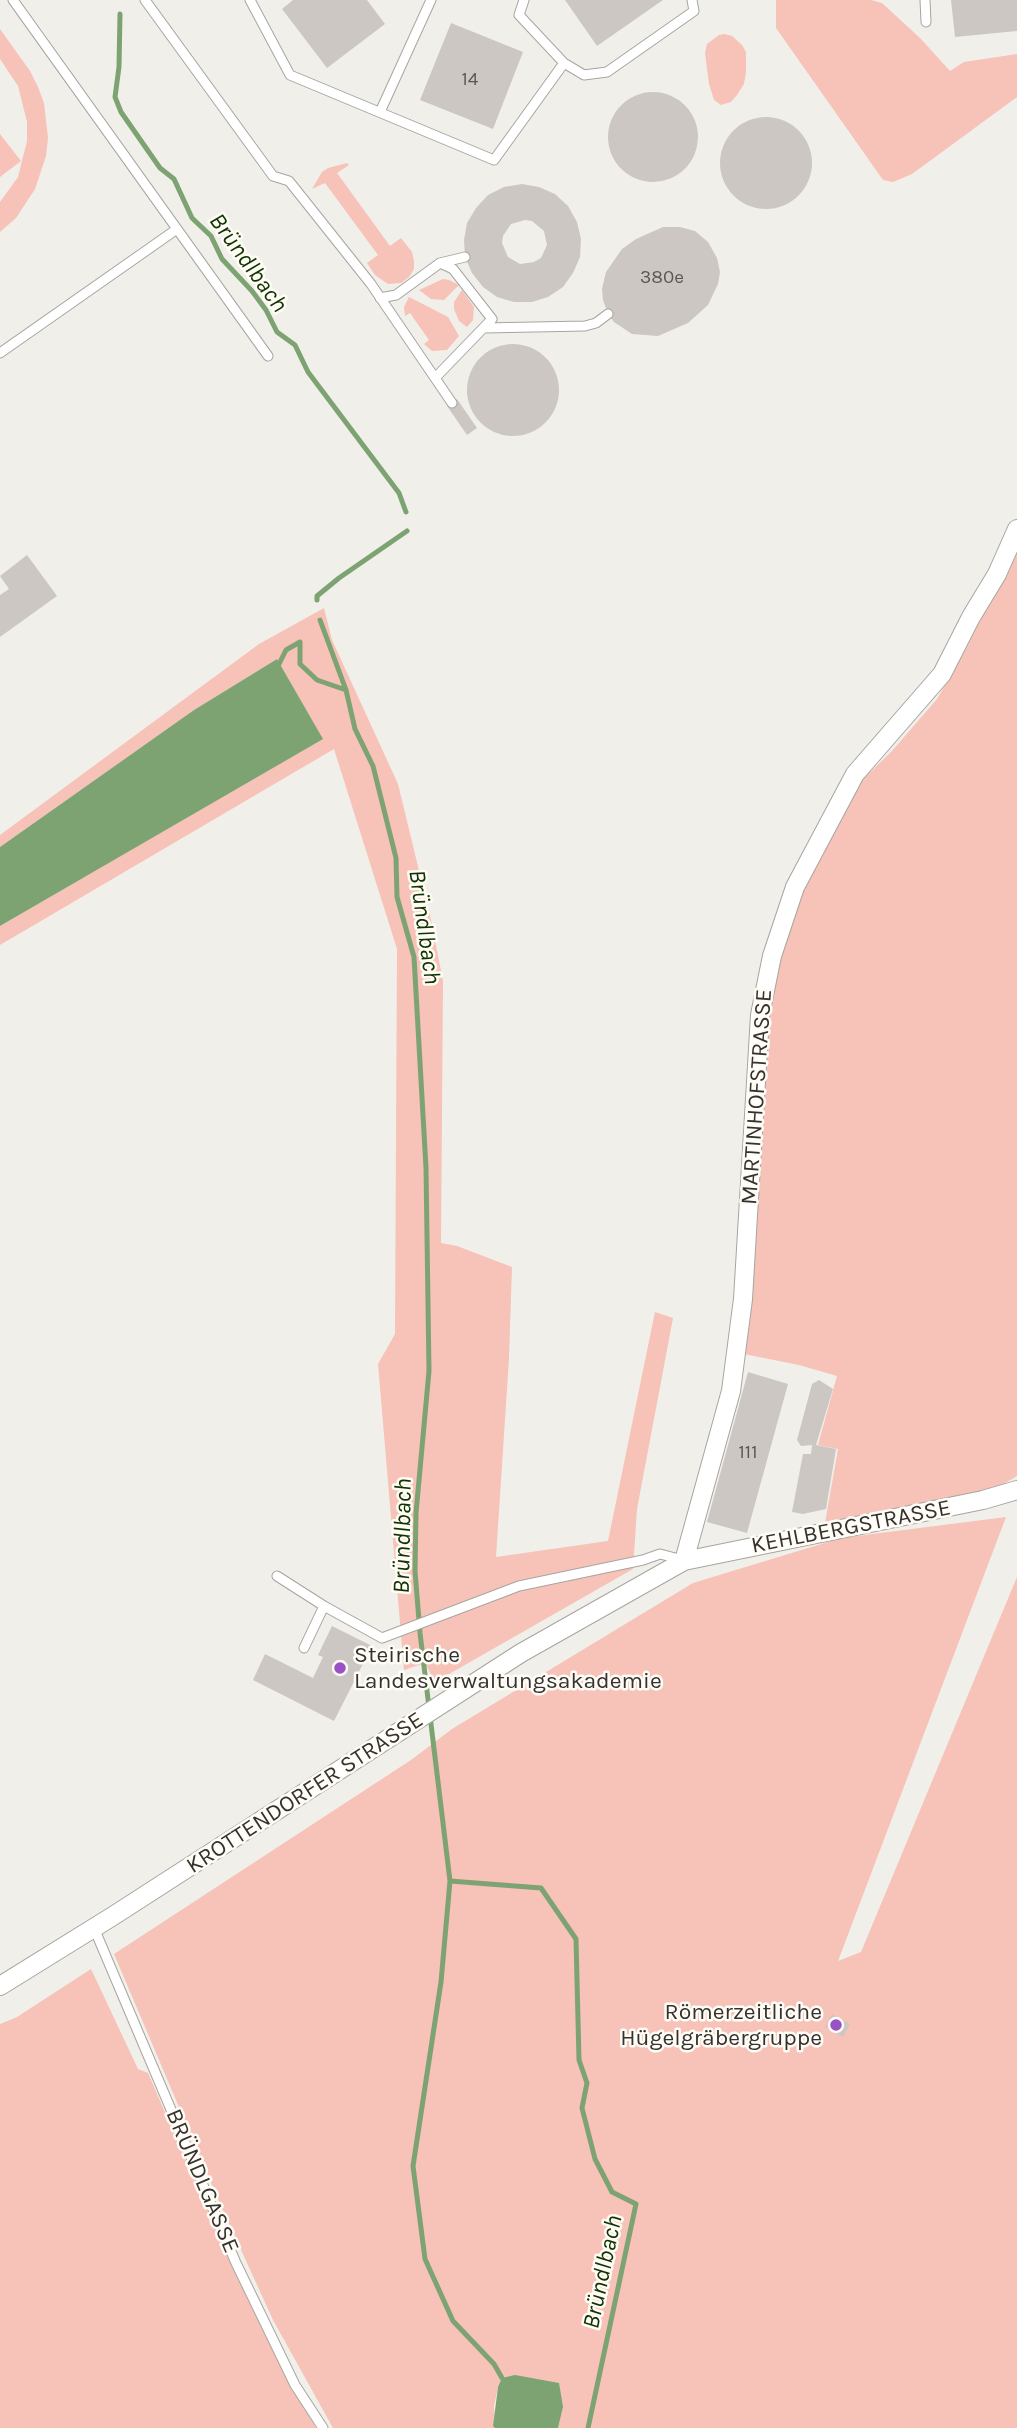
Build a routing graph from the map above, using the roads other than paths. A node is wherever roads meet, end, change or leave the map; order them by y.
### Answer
1 (13, 0) edge
2 (145, 0) edge
3 (250, 0) edge
4 (431, 0) edge
5 (523, 0) edge
6 (692, 0) edge
7 (925, 0) edge
8 (926, 22) dead end
9 (564, 63) junction
10 (380, 113) junction
11 (177, 229) junction
12 (466, 257) dead end
13 (440, 263) junction
14 (380, 298) junction
15 (608, 313) dead end
16 (484, 328) junction
17 (0, 353) edge
18 (268, 356) dead end
19 (435, 378) junction
20 (452, 403) dead end
21 (1017, 529) edge
22 (1017, 1490) edge
23 (684, 1561) junction
24 (277, 1576) dead end
25 (324, 1606) junction
26 (304, 1648) dead end
27 (94, 1928) junction
28 (0, 1986) edge
29 (323, 2428) edge

1 - 11 lane
2 - 14 lane
3 - 10 lane
4 - 10 lane
5 - 9 lane
6 - 9 lane
7 - 8 lane
9 - 10 lane
11 - 17 lane
11 - 18 lane
12 - 13 lane
13 - 14 lane
13 - 16 lane
14 - 19 lane
15 - 16 lane
16 - 19 lane
19 - 20 lane
21 - 23 street, MARTINHOFSTRASSE
22 - 23 street, KEHLBERGSTRASSE
23 - 25 lane
23 - 27 street, KROTTENDORFER STRASSE
24 - 25 lane
25 - 26 lane
27 - 28 street, KROTTENDORFER STRASSE
27 - 29 lane, BRÜNDLGASSE

